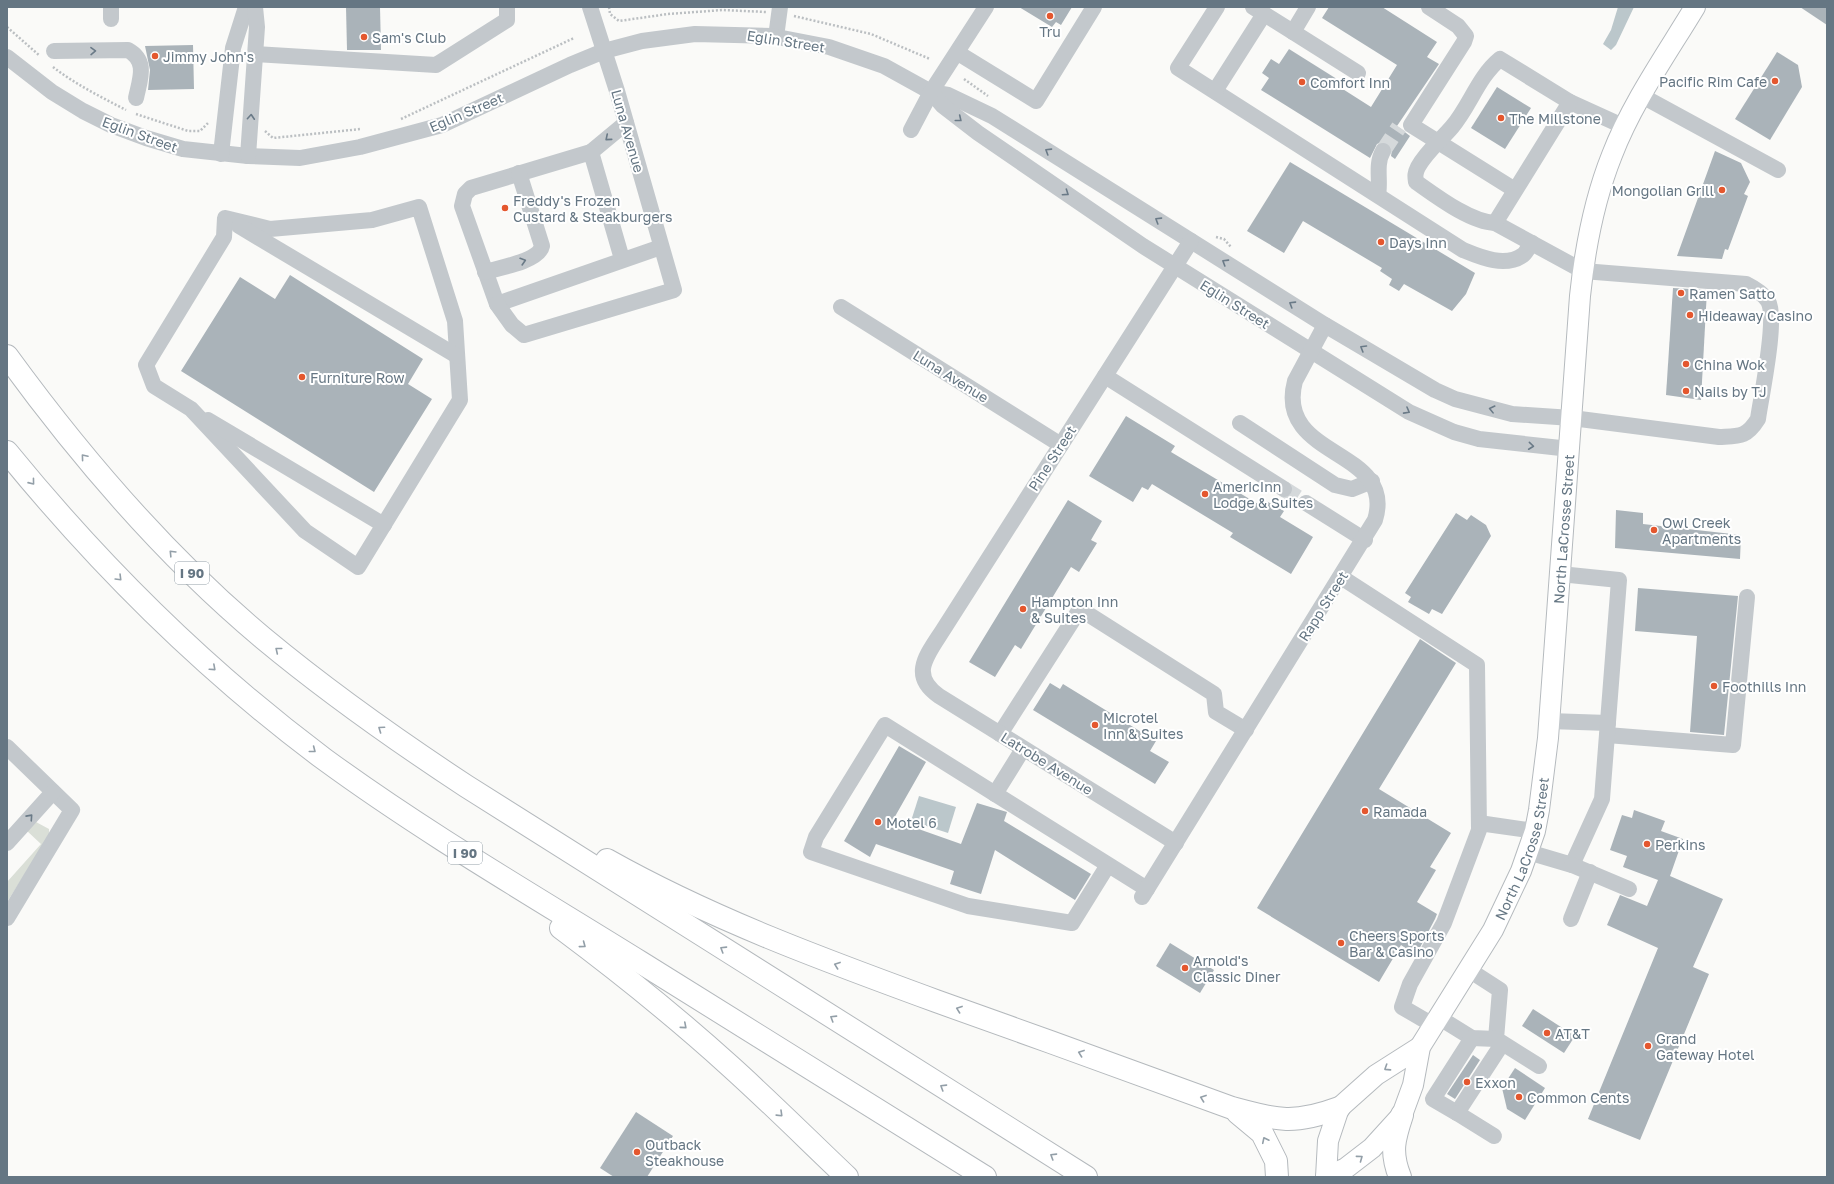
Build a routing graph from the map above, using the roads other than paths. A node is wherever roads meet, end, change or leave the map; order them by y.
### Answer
1 (246, 7) edge
2 (255, 7) edge
3 (507, 7) edge
4 (590, 7) edge
5 (780, 7) edge
6 (986, 7) edge
7 (1094, 7) edge
8 (1217, 7) edge
9 (1308, 7) edge
10 (1429, 7) edge
11 (1695, 7) edge
12 (1258, 10) edge
13 (1293, 32) junction
14 (776, 37) junction
15 (604, 51) junction
16 (958, 53) junction
17 (255, 54) junction
18 (7, 57) edge
19 (49, 58) road end
20 (1358, 73) dead end
21 (1215, 91) junction
22 (932, 92) junction
23 (1642, 96) junction
24 (136, 98) dead end
25 (1570, 102) junction
26 (626, 123) junction
27 (1625, 127) junction
28 (911, 130) dead end
29 (1437, 142) junction
30 (1383, 151) tunnel mouth
31 (591, 152) junction
32 (221, 154) junction
33 (248, 156) junction
34 (1778, 170) dead end
35 (520, 173) junction
36 (1515, 190) junction
37 (1378, 195) junction
38 (225, 218) junction
39 (1495, 223) junction
40 (1191, 241) junction
41 (1532, 243) junction
42 (661, 246) junction
43 (622, 259) junction
44 (1175, 266) junction
45 (1583, 271) junction
46 (485, 272) junction
47 (497, 304) junction
48 (841, 307) dead end
49 (1325, 324) junction
50 (1310, 350) junction
51 (7, 356) edge
52 (457, 356) junction
53 (1105, 376) junction
54 (191, 409) junction
55 (1572, 418) junction
56 (1240, 423) dead end
57 (1061, 445) junction
58 (1570, 449) junction
59 (7, 452) edge
60 (1372, 481) junction
61 (1284, 489) tunnel mouth
62 (1306, 503) tunnel mouth
63 (384, 525) junction
64 (1365, 540) junction
65 (1560, 574) junction
66 (1341, 577) junction
67 (1747, 597) dead end
68 (923, 679) joint
69 (1549, 721) junction
70 (1607, 729) junction
71 (1246, 730) junction
72 (1000, 734) junction
73 (7, 747) edge
74 (1023, 748) junction
75 (413, 751) junction
76 (53, 792) junction
77 (995, 794) junction
78 (1479, 823) junction
79 (1534, 831) junction
80 (440, 838) junction
81 (7, 843) edge
82 (1176, 843) junction
83 (1528, 852) junction
84 (1108, 865) junction
85 (1572, 865) junction
86 (1590, 872) junction
87 (1629, 889) dead end
88 (7, 918) edge
89 (1571, 919) dead end
90 (1469, 970) junction
91 (1436, 1021) junction
92 (1472, 1038) junction
93 (1499, 1042) junction
94 (1420, 1047) junction
95 (1539, 1066) dead end
96 (1232, 1108) junction
97 (1339, 1108) junction
98 (1457, 1113) junction
99 (1402, 1115) junction
100 (1494, 1136) dead end
101 (847, 1177) edge
102 (984, 1177) edge
103 (1086, 1177) edge
104 (1277, 1177) edge
105 (1326, 1177) edge
106 (1400, 1177) edge

1 - 32 street
2 - 17 street
3 - 17 street
4 - 15 street, Luna Avenue
5 - 14 street
6 - 16 street
7 - 16 street
8 - 21 street
9 - 13 street
10 - 29 street
11 - 23 main road, North LaCrosse Street
12 - 13 street
12 - 21 street
13 - 20 street
14 - 15 street, Eglin Street
14 - 22 street, Eglin Street
15 - 26 street, Luna Avenue
15 - 33 street, Eglin Street
16 - 22 street
33 -> 17 street
18 - 32 street, Eglin Street
19 -> 24 street
21 - 37 street
22 - 28 street
40 -> 22 street, Eglin Street
22 -> 44 street, Eglin Street
23 - 27 main road, North LaCrosse Street
23 - 34 street
25 - 27 street
25 - 29 street
25 - 36 street
26 -> 31 street
26 - 42 street, Luna Avenue
27 - 45 main road, North LaCrosse Street
29 - 36 street
29 - 39 street
30 - 37 street
31 - 35 street
31 - 43 street
32 - 33 street, Eglin Street
35 - 46 street
46 -> 35 street
36 - 39 street
37 - 41 street
38 - 52 street
38 - 52 street
38 - 54 street
39 - 41 street
40 - 44 street, Pine Street
49 -> 40 street, Eglin Street
41 - 45 street
42 - 43 street
42 - 47 street, Luna Avenue
43 - 47 street
44 - 50 street, Eglin Street
44 - 53 street, Pine Street
45 - 55 main road, North LaCrosse Street
45 - 55 street, Eglin Street
46 - 47 street
48 - 57 street, Luna Avenue
49 - 50 street
55 -> 49 street, Eglin Street
50 -> 58 street, Eglin Street
50 - 60 street
75 -> 51 highway, I 90
52 - 63 street
53 - 57 street, Pine Street
53 - 61 street
54 - 63 street
54 - 63 street
55 - 58 main road, North LaCrosse Street
56 - 60 street
57 - 68 street, Pine Street
58 - 65 main road, North LaCrosse Street
59 -> 80 highway, I 90
60 - 64 street, Rapp Street
62 - 64 street
64 - 66 street, Rapp Street
65 - 69 main road, North LaCrosse Street
65 - 70 street
66 - 71 street, Rapp Street
66 - 78 street
67 - 70 street
68 - 72 street, Latrobe Avenue
69 - 70 street
69 - 79 main road, North LaCrosse Street
70 - 85 street
71 - 72 street
71 - 82 street, Rapp Street
72 - 74 street, Latrobe Avenue
73 - 76 street
74 - 77 street
74 - 82 street, Latrobe Avenue
96 -> 75 highway
103 -> 75 highway, I 90
81 -> 76 street
76 - 88 street
77 - 84 street
77 - 84 street
78 - 79 street
78 - 91 street
79 - 83 main road, North LaCrosse Street
80 -> 101 highway
80 - 102 highway, I 90
82 - 84 street, Rapp Street
83 - 85 street
83 - 90 main road, North LaCrosse Street
85 - 86 street
86 - 87 street
86 - 89 street
90 - 91 main road, North LaCrosse Street
90 - 93 street
91 - 92 street
91 - 94 main road, North LaCrosse Street
92 - 93 street
92 - 98 street
93 - 95 street
93 - 98 street
94 -> 97 main road, North LaCrosse Street
94 - 99 main road, North LaCrosse Street
96 - 97 highway
104 -> 96 highway
97 - 105 main road, North LaCrosse Street
98 - 100 street
105 -> 99 main road, North LaCrosse Street
99 - 106 highway

